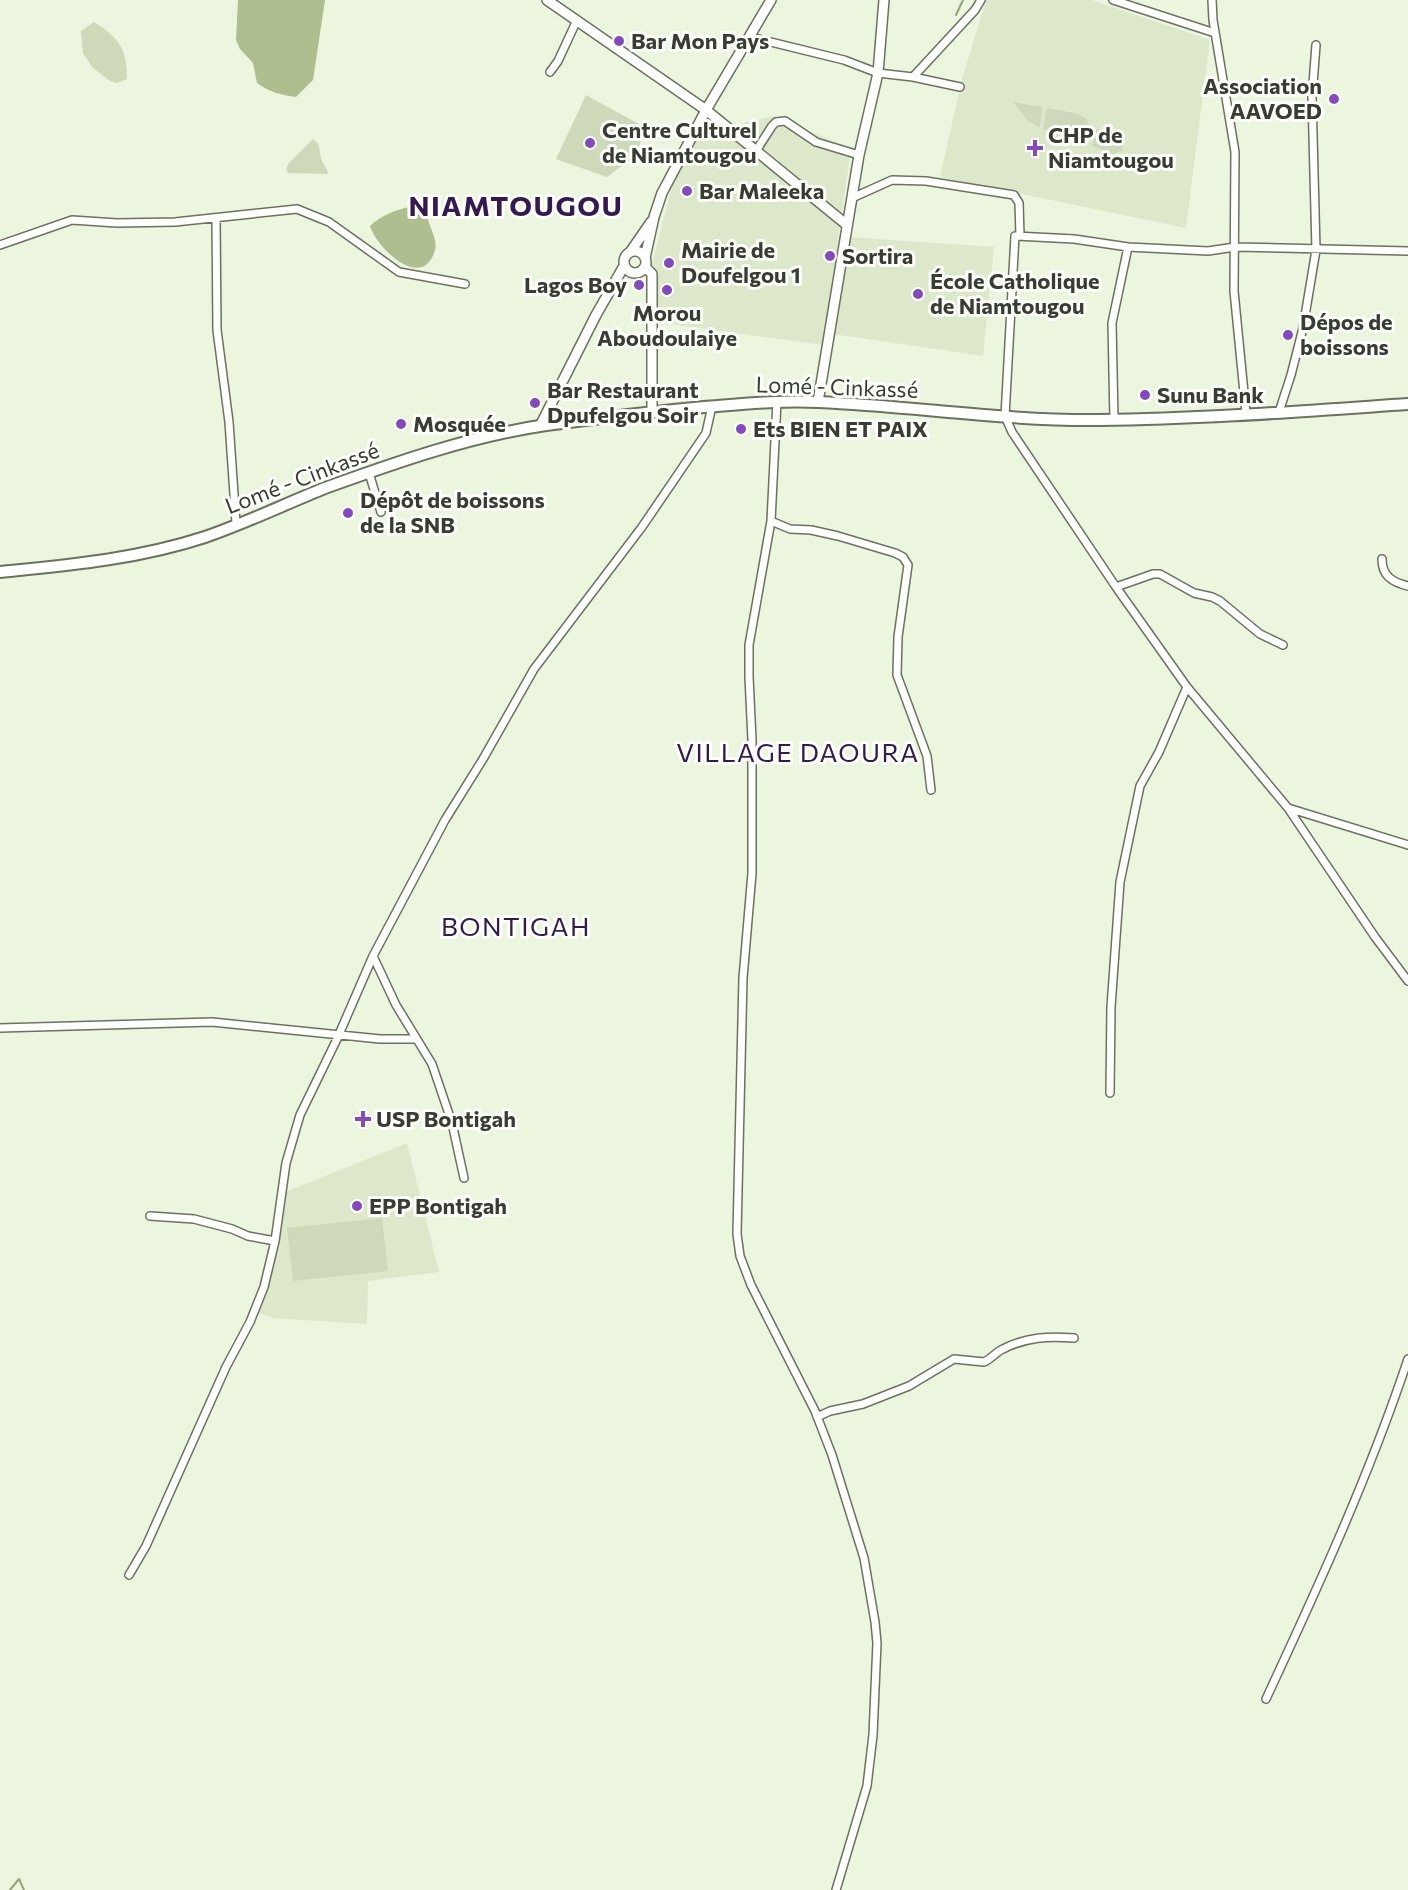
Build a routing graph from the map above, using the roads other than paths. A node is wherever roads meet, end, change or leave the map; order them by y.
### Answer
1 (547, 0) edge
2 (771, 0) edge
3 (884, 0) edge
4 (981, 0) edge
5 (1113, 0) edge
6 (1212, 0) edge
7 (577, 20) junction
8 (1215, 33) junction
9 (750, 37) junction
10 (1316, 45) dead end
11 (550, 72) dead end
12 (878, 73) junction
13 (913, 77) junction
14 (960, 87) dead end
15 (705, 110) junction
16 (756, 151) junction
17 (859, 155) junction
18 (852, 198) junction
19 (216, 218) junction
20 (654, 218) junction
21 (847, 225) junction
22 (1020, 236) junction
23 (0, 245) edge
24 (1128, 247) junction
25 (1235, 247) junction
26 (1316, 250) junction
27 (631, 251) junction
28 (1408, 251) edge
29 (645, 262) junction
30 (624, 266) junction
31 (465, 284) dead end
32 (777, 401) junction
33 (818, 402) junction
34 (1407, 404) edge
35 (712, 406) junction
36 (652, 411) junction
37 (1279, 412) junction
38 (1246, 413) junction
39 (1005, 416) junction
40 (1114, 420) junction
41 (540, 426) junction
42 (369, 473) junction
43 (381, 512) dead end
44 (771, 520) junction
45 (236, 523) junction
46 (1382, 559) dead end
47 (0, 572) edge
48 (1408, 586) edge
49 (1116, 587) junction
50 (1283, 645) dead end
51 (1187, 687) junction
52 (931, 790) dead end
53 (1288, 808) junction
54 (1408, 845) edge
55 (373, 956) junction
56 (1408, 981) edge
57 (0, 1028) edge
58 (340, 1034) junction
59 (416, 1039) junction
60 (1110, 1093) dead end
61 (464, 1178) dead end
62 (150, 1216) dead end
63 (274, 1242) junction
64 (1074, 1338) dead end
65 (1408, 1359) edge
66 (817, 1417) junction
67 (129, 1575) dead end
68 (1266, 1699) dead end
69 (836, 1890) edge

1 - 7 main road
2 - 9 main road
3 - 12 main road
4 - 13 street
5 - 8 street
6 - 8 street
7 - 11 street
7 - 15 main road
8 - 25 street
9 - 12 street
9 - 15 main road
10 - 26 street
12 - 13 street
12 - 17 main road
13 - 14 street
15 - 16 main road
15 - 20 main road
16 - 17 street
16 - 21 main road
17 - 18 main road
18 - 21 main road
18 - 22 street
19 - 23 street
19 - 31 street
19 - 45 street
20 - 27 main road
20 - 29 main road
21 - 33 main road
22 - 24 street
22 - 39 street
24 - 25 street
24 - 40 street
25 - 26 street
25 - 38 street
26 - 28 street
26 - 37 street
27 - 29 main road
27 - 30 main road
29 - 30 main road
29 - 36 main road
30 - 41 main road
32 - 33 highway, Lomé - Cinkassé
32 - 35 highway, Lomé - Cinkassé
32 - 44 street
33 - 39 highway, Lomé - Cinkassé
34 - 37 highway, Lomé - Cinkassé
35 - 36 highway, Lomé - Cinkassé
35 - 55 street
36 - 41 highway, Lomé - Cinkassé
37 - 38 highway, Lomé - Cinkassé
38 - 40 highway, Lomé - Cinkassé
39 - 40 highway, Lomé - Cinkassé
39 - 49 street
41 - 42 highway, Lomé - Cinkassé
42 - 43 street
42 - 45 highway, Lomé - Cinkassé
44 - 52 street
44 - 66 street
45 - 47 highway, Lomé - Cinkassé
46 - 48 street
49 - 50 street
49 - 51 street
51 - 53 street
51 - 60 street
53 - 54 street
53 - 56 street
55 - 58 street
55 - 59 street
57 - 58 street
58 - 59 street
58 - 63 street
59 - 61 street
62 - 63 street
63 - 67 street
64 - 66 street
65 - 68 street
66 - 69 street

